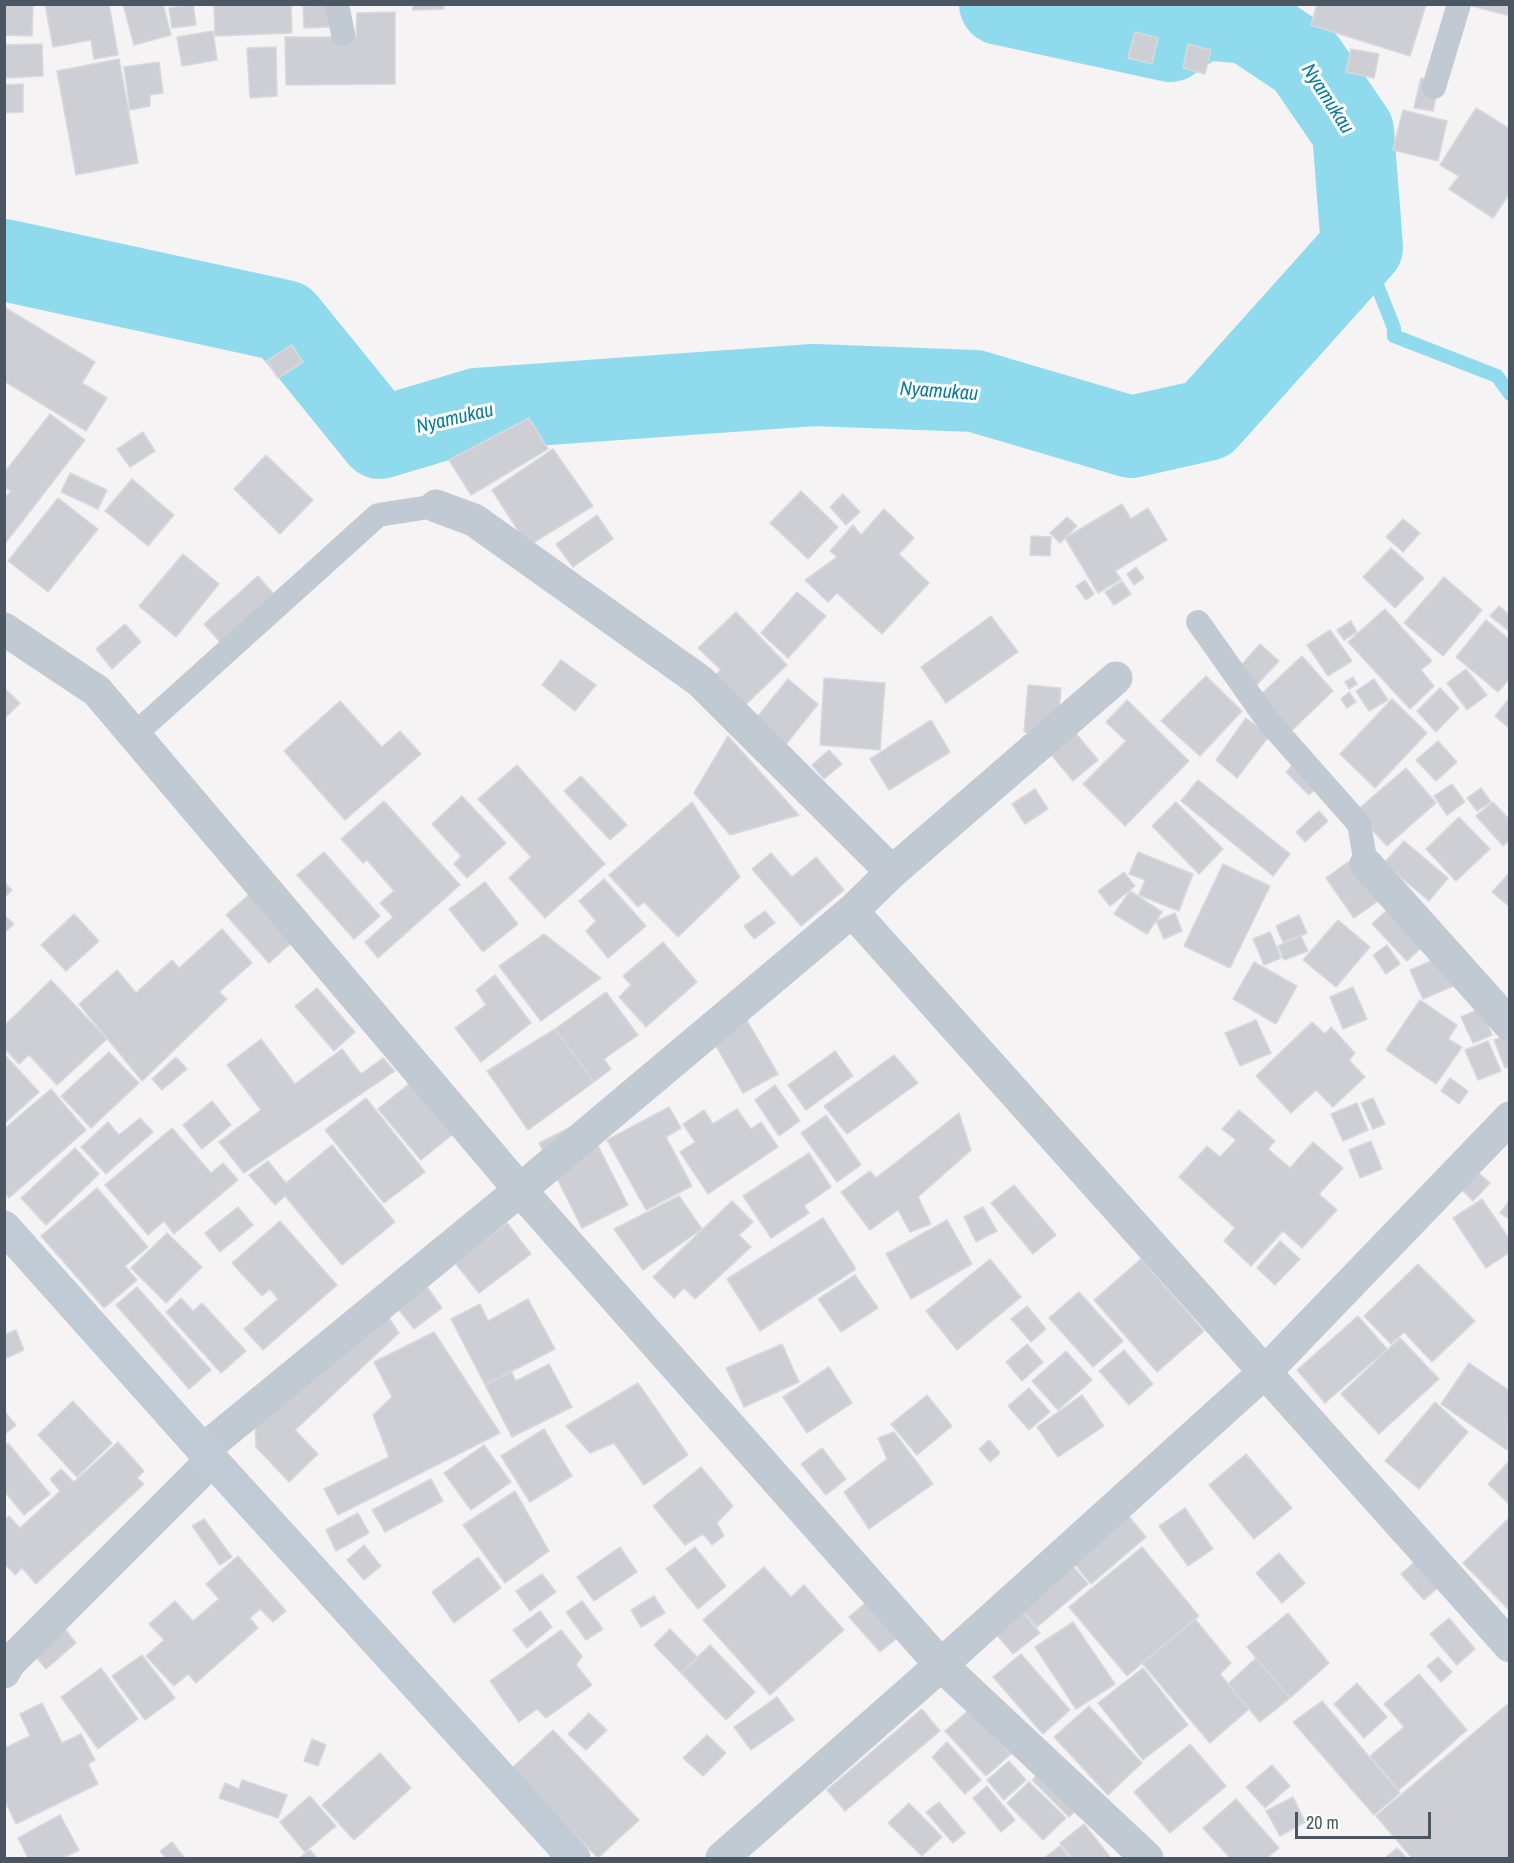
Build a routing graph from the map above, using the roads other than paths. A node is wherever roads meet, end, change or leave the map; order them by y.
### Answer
1 (337, 4) edge
2 (1458, 4) edge
3 (343, 33) dead end
4 (1434, 87) dead end
5 (436, 506) joint
6 (1198, 622) dead end
7 (4, 629) edge
8 (1116, 678) dead end
9 (134, 735) junction
10 (1366, 864) joint
11 (892, 873) junction
12 (852, 911) junction
13 (1509, 1024) edge
14 (1509, 1118) edge
15 (520, 1190) junction
16 (4, 1227) edge
17 (1266, 1371) junction
18 (207, 1455) junction
19 (1509, 1646) edge
20 (941, 1665) junction
21 (4, 1672) edge
22 (574, 1858) edge
23 (722, 1858) edge
24 (1147, 1858) edge

1 - 3 lane
2 - 4 lane
5 - 9 lane
5 - 11 street
6 - 10 lane
7 - 9 street
8 - 11 street
9 - 15 street
10 - 13 street
11 - 12 street
12 - 15 street
12 - 17 street
14 - 17 street
15 - 18 street
15 - 20 street
16 - 18 street
17 - 19 street
17 - 20 street
18 - 21 street
18 - 22 street
20 - 23 street
20 - 24 street

